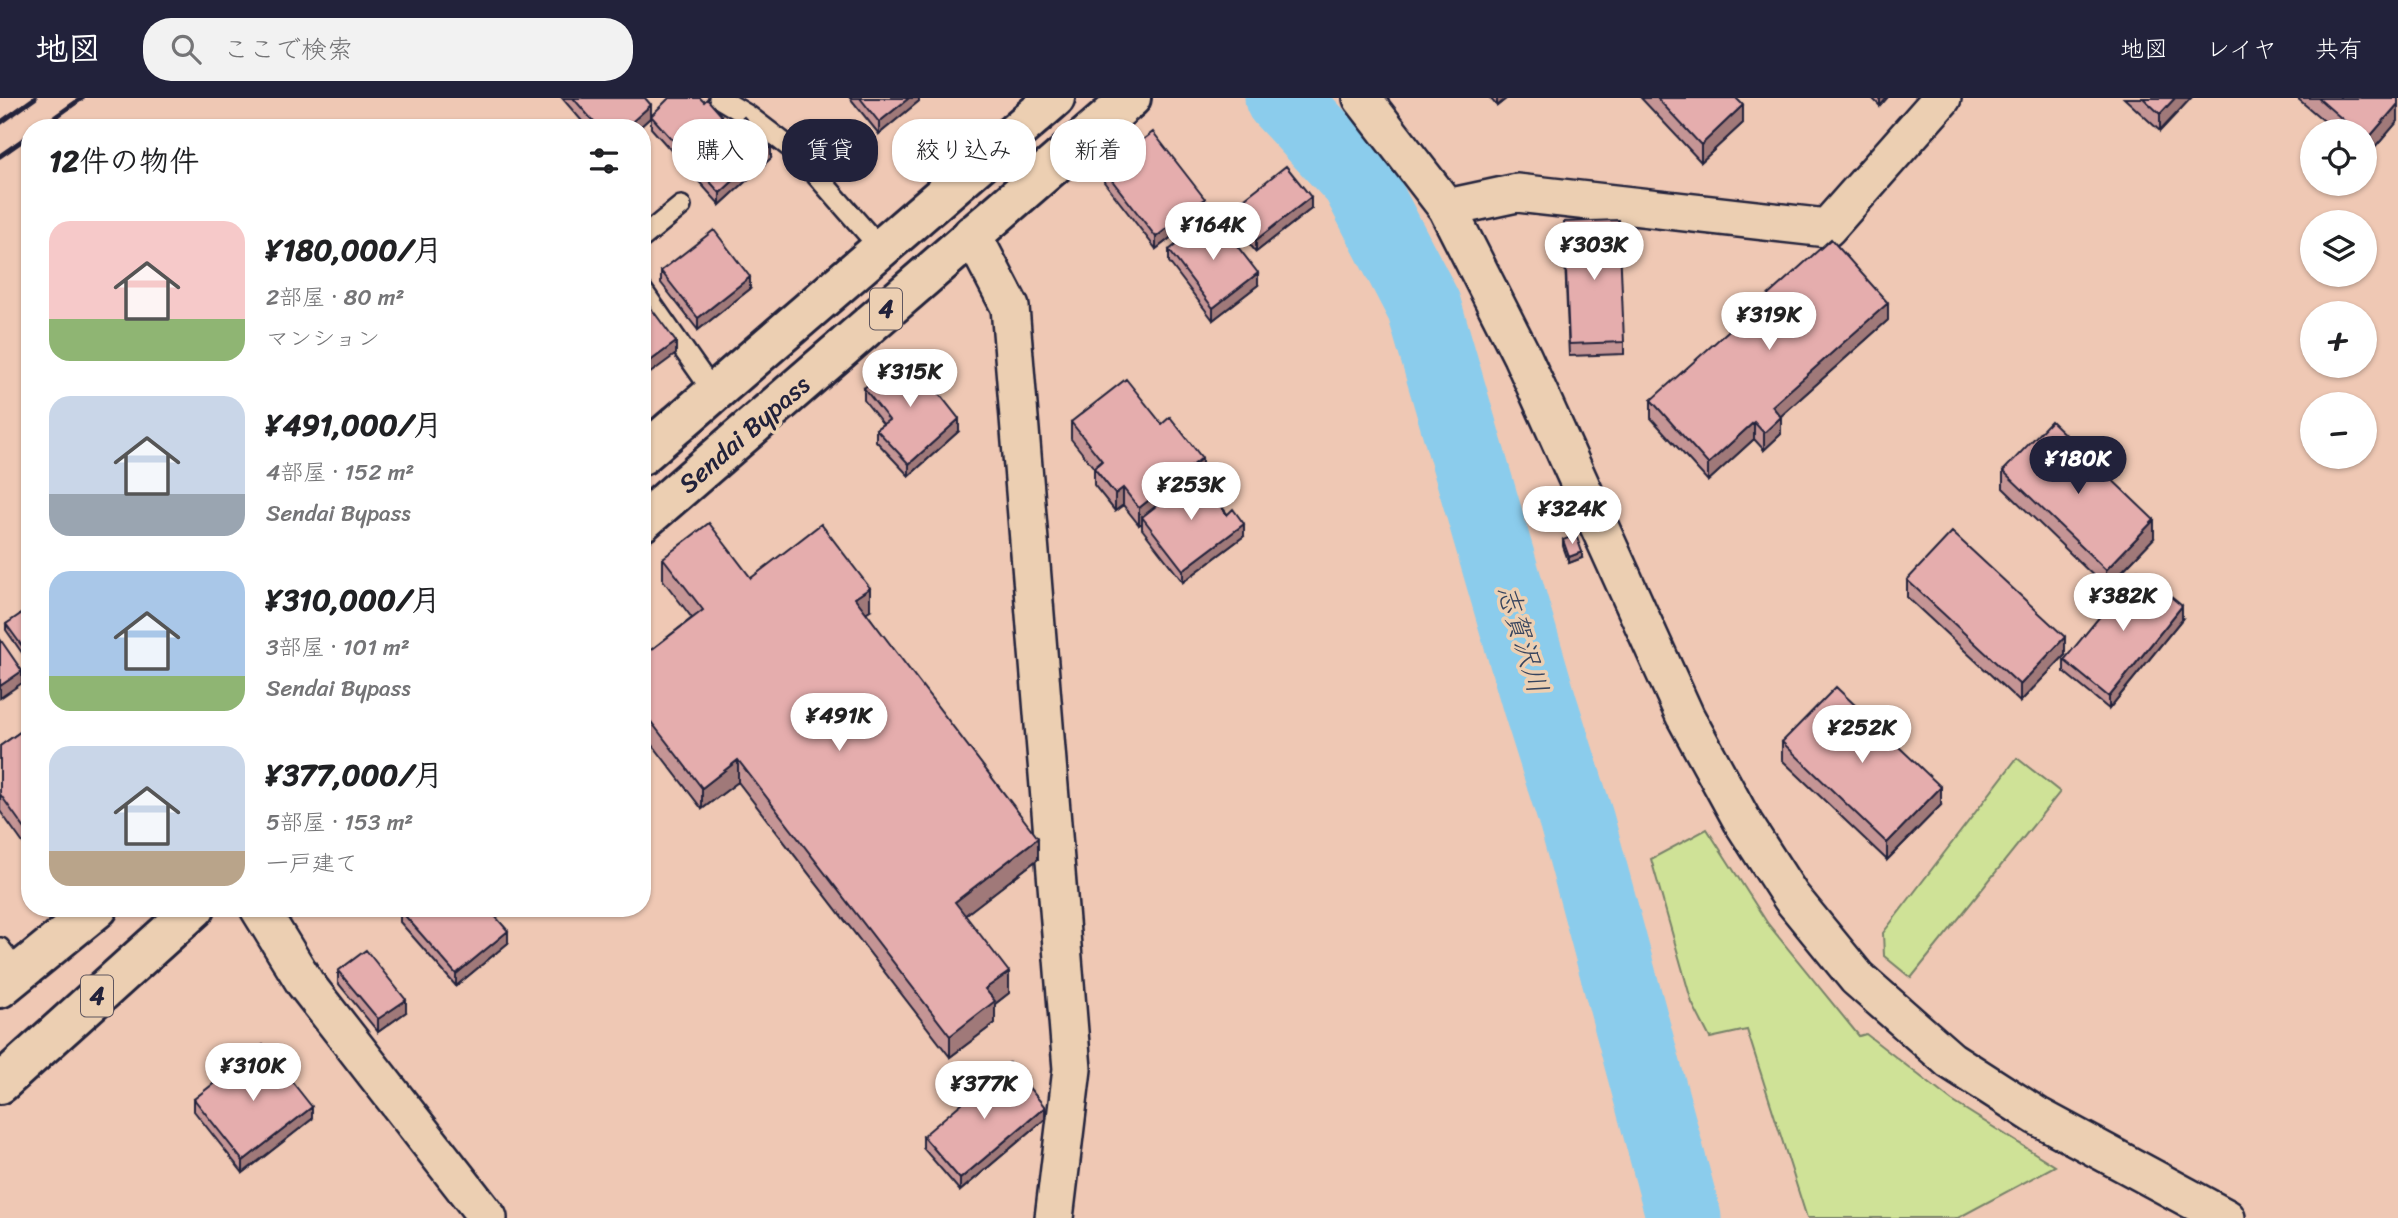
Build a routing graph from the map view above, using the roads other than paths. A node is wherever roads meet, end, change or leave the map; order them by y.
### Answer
1 (719, 98) edge
2 (1055, 98) edge
3 (1131, 98) edge
4 (1362, 98) edge
5 (1942, 98) edge
6 (749, 107) edge
7 (681, 206) dead end
8 (1447, 208) junction
9 (651, 231) edge
10 (972, 234) junction
11 (881, 249) junction
12 (651, 303) edge
13 (714, 393) junction
14 (651, 447) edge
15 (651, 514) edge
16 (84, 917) edge
17 (185, 917) edge
18 (264, 917) edge
19 (6, 969) edge
20 (0, 1084) edge
21 (488, 1218) edge
22 (1054, 1218) edge
23 (2226, 1218) edge

1 - 6 lane
2 - 11 highway, Sendai Bypass / 4
3 - 10 highway, Sendai Bypass / 4
4 - 8 street
5 - 8 street
6 - 11 lane
7 - 9 lane
8 - 23 street
10 - 15 highway, Sendai Bypass / 4
10 - 22 street
11 - 13 highway, Sendai Bypass / 4
12 - 13 lane
13 - 14 highway, Sendai Bypass / 4
16 - 19 highway
17 - 20 highway, 4
18 - 21 street

